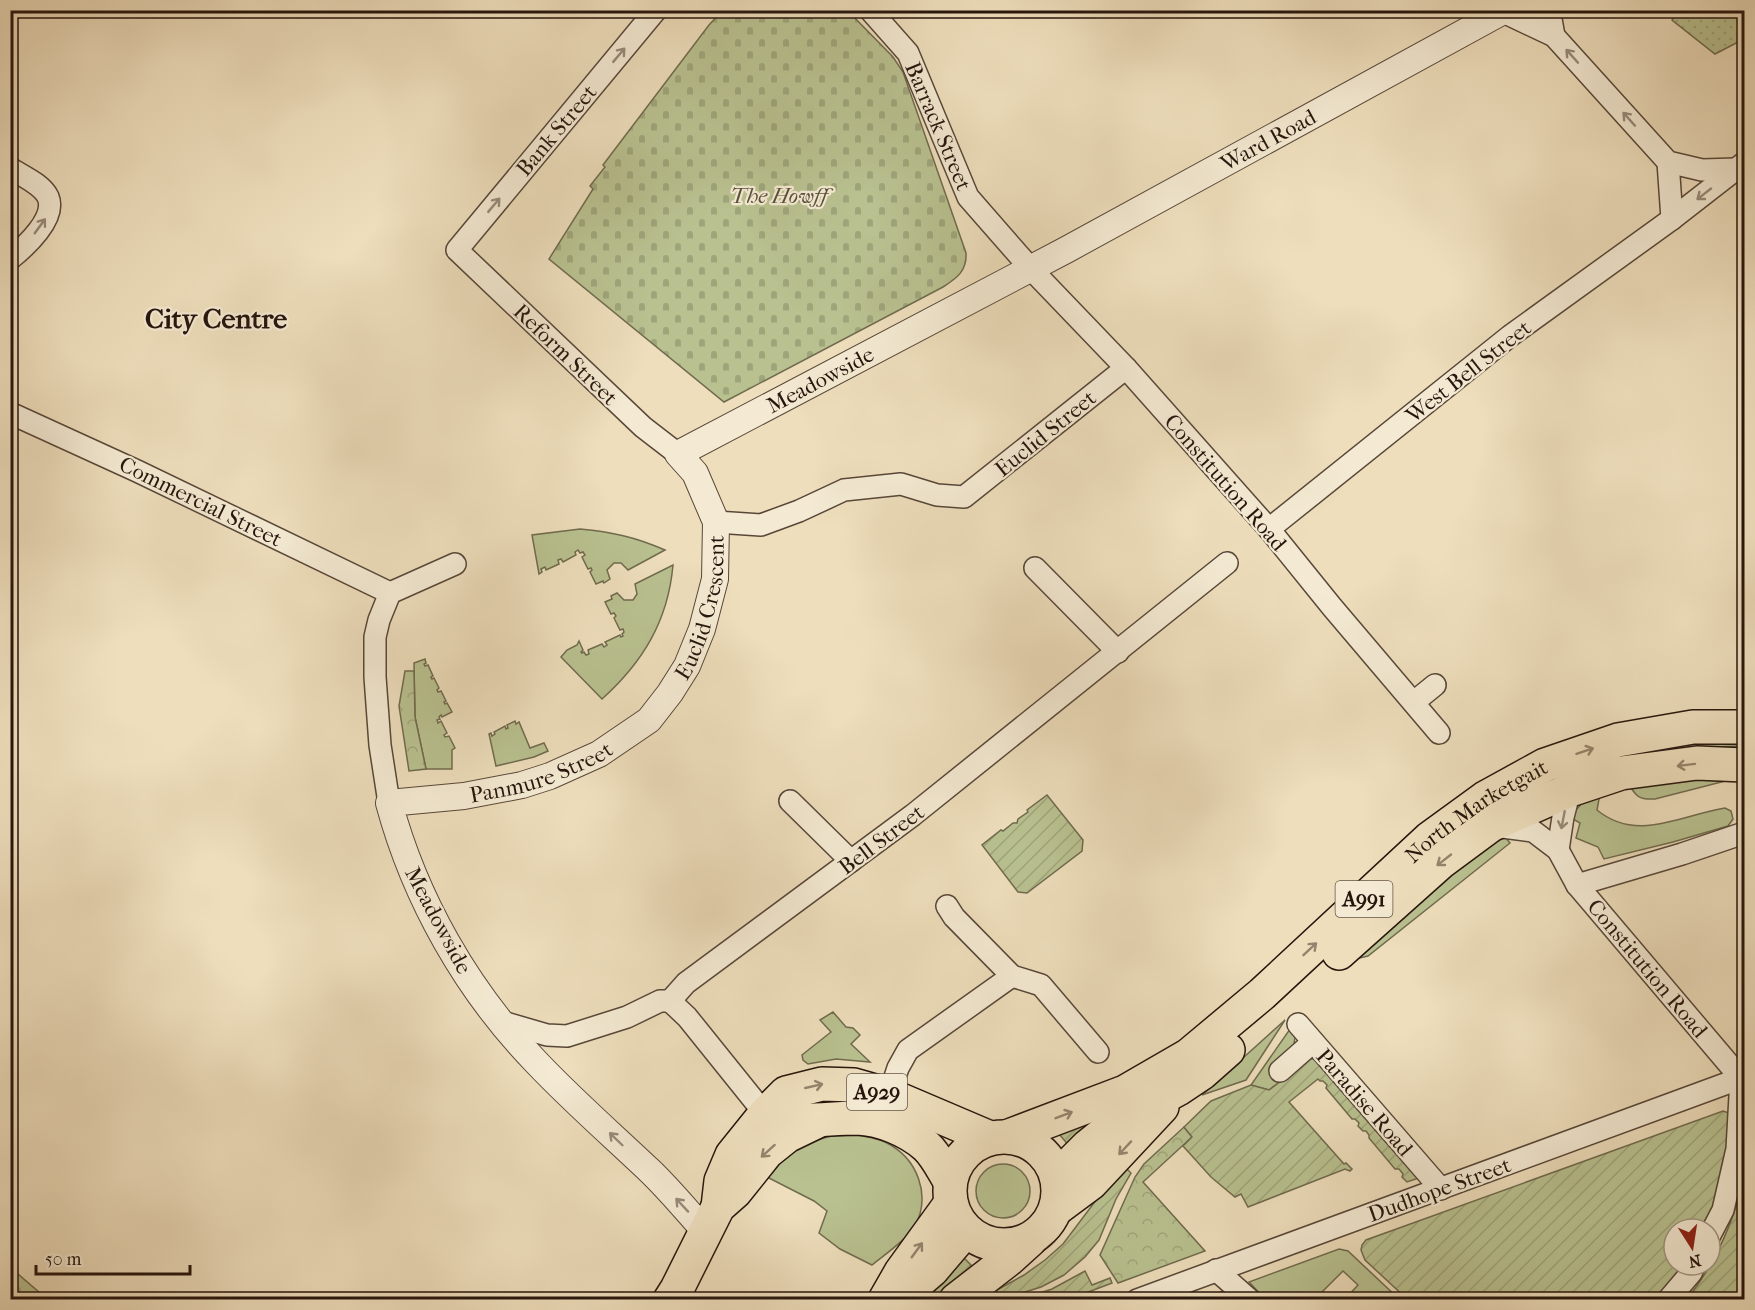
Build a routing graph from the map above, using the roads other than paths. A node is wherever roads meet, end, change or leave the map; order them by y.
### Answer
1 (656, 10) edge
2 (870, 10) edge
3 (1551, 10) edge
4 (1502, 11) edge
5 (1554, 36) junction
6 (1668, 162) junction
7 (1740, 166) edge
8 (10, 168) edge
9 (1672, 219) junction
10 (457, 250) joint
11 (10, 259) edge
12 (1031, 269) junction
13 (1126, 368) junction
14 (10, 413) edge
15 (678, 454) junction
16 (964, 497) joint
17 (716, 522) junction
18 (1269, 528) junction
19 (1227, 563) dead end
20 (454, 564) dead end
21 (1035, 568) dead end
22 (390, 594) junction
23 (1118, 652) junction
24 (1435, 685) dead end
25 (670, 693) joint
26 (1414, 702) junction
27 (1744, 727) edge
28 (1439, 733) dead end
29 (1744, 765) edge
30 (1570, 790) junction
31 (790, 801) dead end
32 (389, 803) junction
33 (1491, 825) junction
34 (1744, 833) edge
35 (1558, 850) junction
36 (851, 861) junction
37 (1577, 885) junction
38 (947, 906) dead end
39 (1012, 976) junction
40 (670, 1001) junction
41 (502, 1022) junction
42 (1298, 1024) dead end
43 (567, 1036) junction
44 (1313, 1042) junction
45 (1089, 1051) dead end
46 (535, 1062) junction
47 (1280, 1071) dead end
48 (1743, 1079) edge
49 (889, 1095) junction
50 (765, 1114) junction
51 (818, 1121) junction
52 (1000, 1137) junction
53 (1441, 1189) junction
54 (1056, 1193) junction
55 (956, 1204) junction
56 (1719, 1217) edge
57 (712, 1219) junction
58 (1031, 1238) junction
59 (1216, 1270) junction
60 (1687, 1277) edge
61 (670, 1299) edge
62 (885, 1299) edge
63 (897, 1299) edge
64 (956, 1299) edge
65 (1137, 1299) edge
66 (1250, 1299) edge
67 (1668, 1299) edge

10 -> 1 street, Bank Street
2 - 12 street, Barrack Street
3 - 5 street
4 - 5 street
4 - 12 street, Ward Road
6 -> 5 street
6 - 7 street
6 - 9 street
7 -> 9 street, West Bell Street
11 -> 8 street
9 - 18 street, West Bell Street
10 - 15 street, Reform Street
12 - 13 street, Constitution Road
12 - 15 street, Meadowside
13 - 16 street, Euclid Street
13 - 18 street, Constitution Road
14 - 22 street, Commercial Street
15 - 17 street
16 - 17 street, Euclid Crescent
17 - 25 street, Euclid Crescent
18 - 26 street, Constitution Road
19 - 23 street, Bell Street
20 - 22 street
21 - 23 street
22 - 32 street, Meadowside
23 - 36 street, Bell Street
24 - 26 street
25 - 32 street, Panmure Street
26 - 28 street, Constitution Road
52 -> 27 main road, North Marketgait / A991
29 -> 30 main road, North Marketgait / A991
30 - 33 main road, North Marketgait / A991
30 -> 35 street
31 - 36 street
32 - 41 street, Meadowside
33 - 35 street, Constitution Road
33 -> 54 main road, North Marketgait / A991
34 - 37 street
35 - 37 street, Constitution Road
36 - 40 street, Bell Street
37 - 48 street, Constitution Road
38 - 39 street
39 - 45 street
39 - 49 street
40 - 43 street, Bell Street
40 - 50 street
41 - 43 street, Bell Street
41 - 46 street, Meadowside
42 - 44 street, Paradise Road
43 - 46 street
44 - 47 street, Paradise Road
44 - 53 street, Paradise Road
57 -> 46 street, Meadowside
48 - 53 street, Dudhope Street
48 - 56 street
50 -> 49 main road, A929
49 - 52 main road, A929
50 - 51 main road
50 - 57 main road, A929
51 - 55 main road, A929
51 -> 57 main road, A929
52 - 54 main road
52 - 55 main road, A991
53 - 59 street, Dudhope Street
54 - 58 main road, A991
55 - 58 main road
62 -> 55 main road
55 - 63 main road, A991
57 - 61 main road, A929
58 - 64 main road, A991
59 - 65 street, Dudhope Street
59 - 66 street
60 - 67 street

